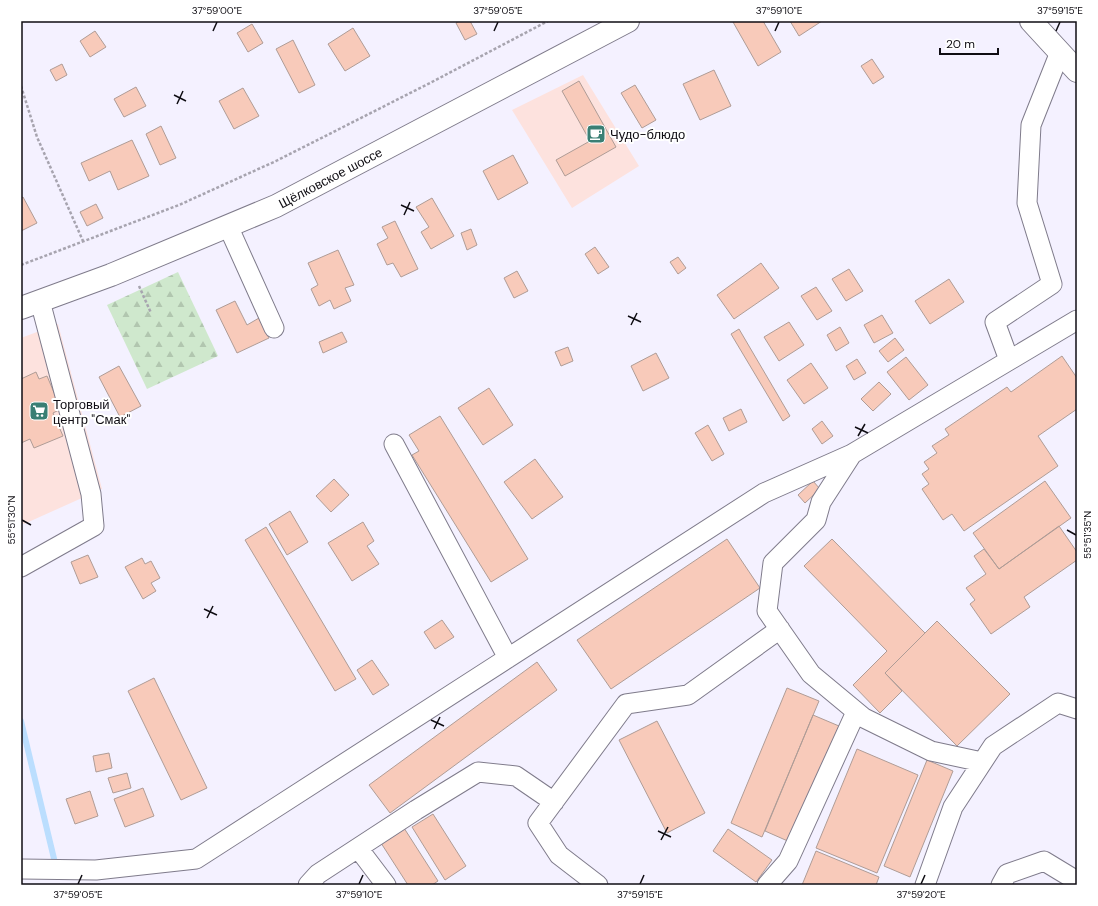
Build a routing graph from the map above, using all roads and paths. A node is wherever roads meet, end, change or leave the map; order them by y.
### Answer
1 (548, 21) edge
2 (628, 21) edge
3 (1031, 21) edge
4 (1060, 52) junction
5 (1077, 71) edge
6 (21, 86) edge
7 (228, 226) junction
8 (83, 241) junction
9 (21, 265) edge
10 (137, 280) dead end
11 (31, 304) edge
12 (151, 313) dead end
13 (1077, 320) edge
14 (274, 328) dead end
15 (1008, 360) junction
16 (394, 444) dead end
17 (852, 454) junction
18 (21, 567) edge
19 (780, 629) junction
20 (508, 658) junction
21 (1077, 709) edge
22 (856, 712) junction
23 (982, 762) junction
24 (554, 802) junction
25 (358, 848) junction
26 (21, 869) edge
27 (1077, 881) edge
28 (308, 885) edge
29 (386, 885) edge
30 (598, 885) edge
31 (767, 885) edge
32 (925, 885) edge
33 (1001, 885) edge

1 - 8 path
2 - 7 main road, Щёлковское шоссе
3 - 4 main road
4 - 5 main road
4 - 15 lane
6 - 8 path
7 - 11 main road, Щёлковское шоссе
7 - 14 lane
8 - 9 path
10 - 12 path
11 - 18 lane
13 - 15 lane
15 - 17 lane
16 - 20 lane
17 - 19 lane
17 - 20 lane
19 - 22 lane
19 - 24 lane
20 - 26 lane
21 - 23 lane
22 - 23 lane
22 - 31 lane
23 - 32 lane
24 - 25 lane
24 - 30 lane
25 - 28 lane
25 - 29 lane
27 - 33 lane

